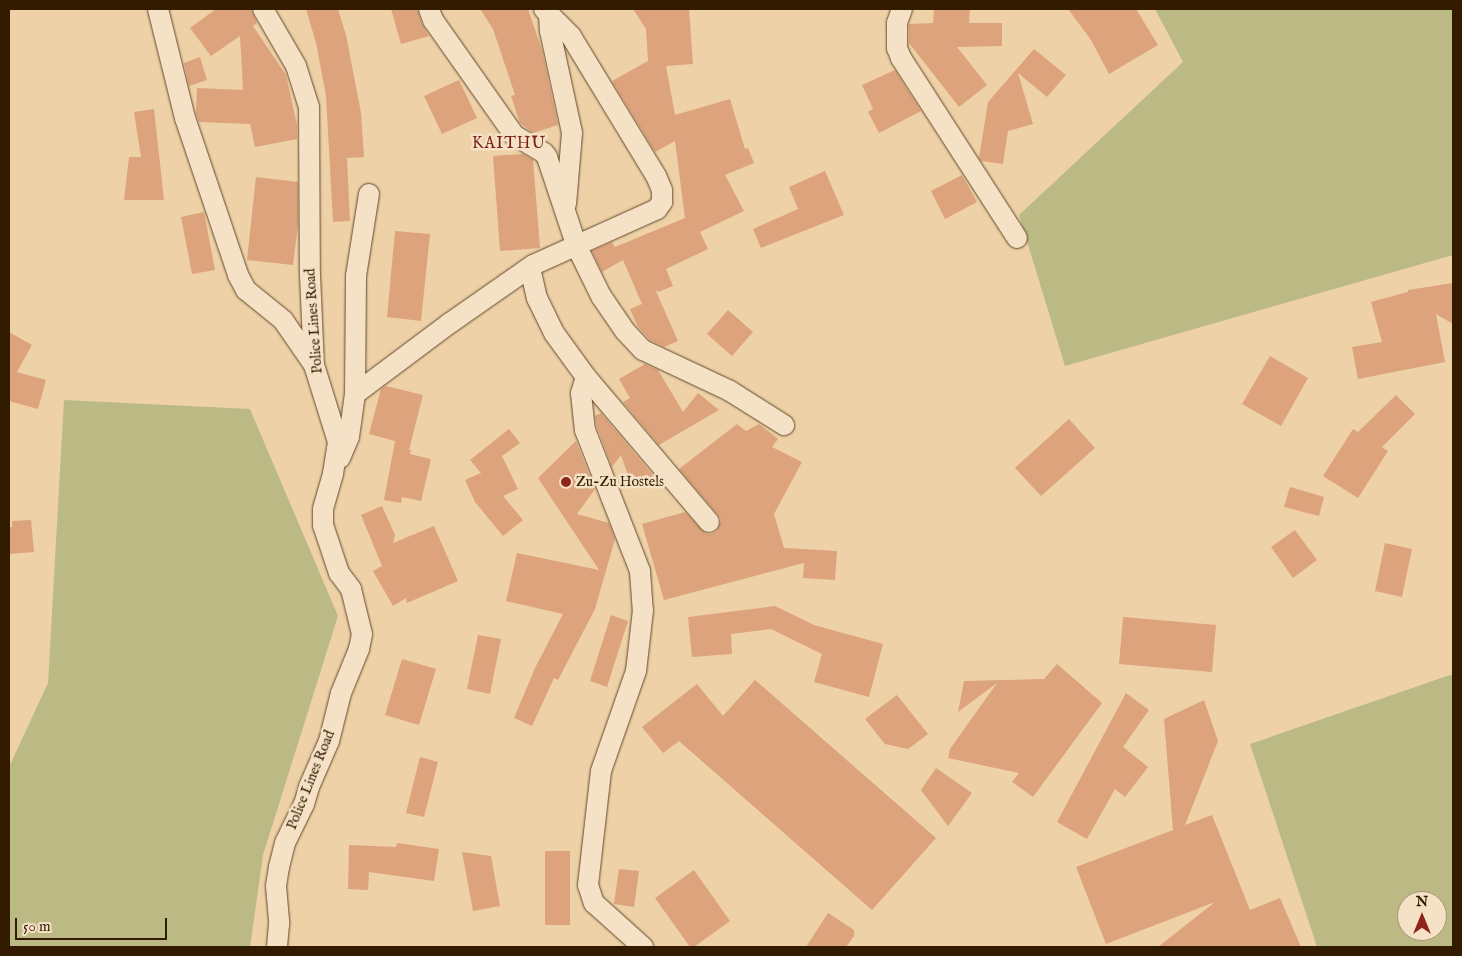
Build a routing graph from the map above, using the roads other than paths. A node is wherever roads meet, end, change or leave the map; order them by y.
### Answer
1 (158, 9) edge
2 (263, 9) edge
3 (429, 9) edge
4 (902, 9) edge
5 (546, 11) edge
6 (368, 194) dead end
7 (566, 211) junction
8 (1017, 238) dead end
9 (577, 247) junction
10 (530, 268) junction
11 (314, 365) junction
12 (586, 377) junction
13 (355, 394) junction
14 (784, 425) dead end
15 (333, 474) junction
16 (709, 522) dead end
17 (635, 944) edge
18 (277, 947) edge

1 - 11 street
2 - 11 street, Police Lines Road
3 - 7 street
4 - 8 street
5 - 7 street
5 - 9 street
6 - 13 street
7 - 9 street
9 - 10 street
9 - 14 street
10 - 12 street
10 - 13 street
11 - 15 street, Police Lines Road
12 - 16 street
12 - 17 street
13 - 15 street
15 - 18 street, Police Lines Road

